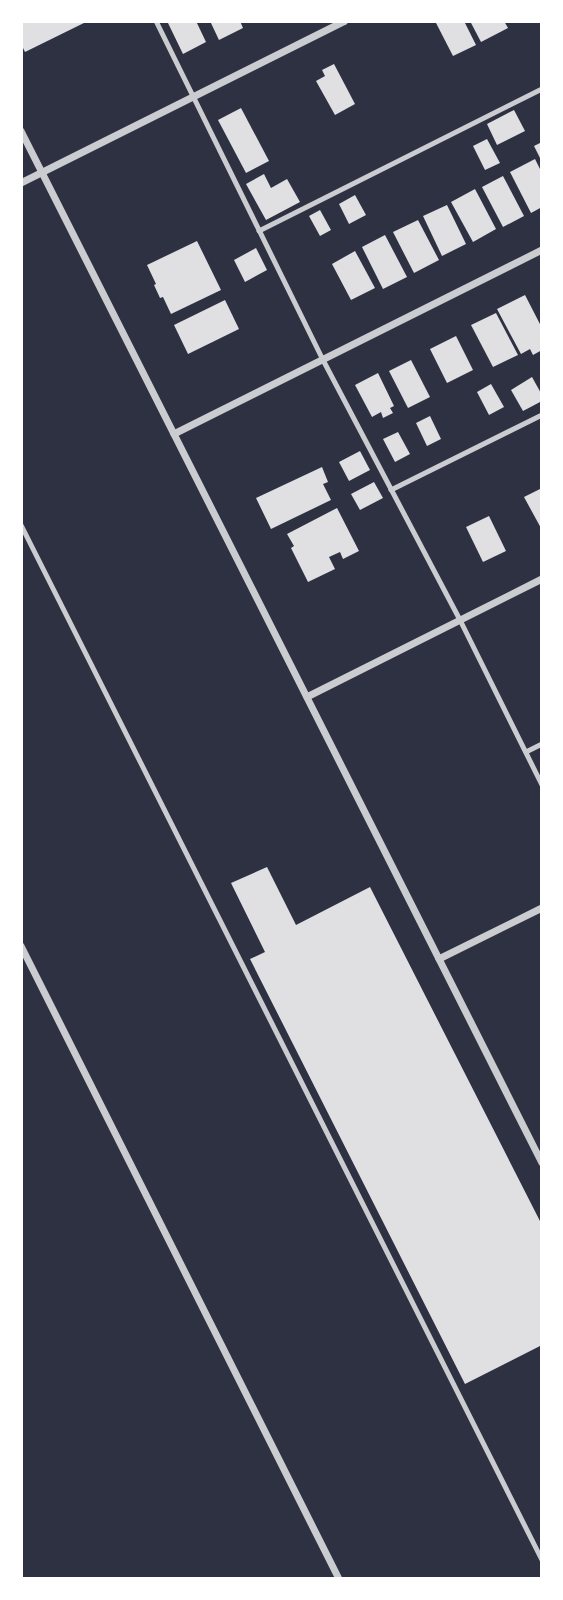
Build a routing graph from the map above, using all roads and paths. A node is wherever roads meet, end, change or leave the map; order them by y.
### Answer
1 (156, 21) edge
2 (345, 21) edge
3 (542, 89) edge
4 (193, 97) junction
5 (21, 131) edge
6 (42, 172) junction
7 (21, 183) edge
8 (259, 231) junction
9 (542, 250) edge
10 (323, 360) junction
11 (542, 415) edge
12 (174, 434) junction
13 (391, 490) junction
14 (21, 526) edge
15 (542, 579) edge
16 (460, 620) junction
17 (307, 697) junction
18 (542, 744) edge
19 (526, 752) junction
20 (542, 785) edge
21 (542, 908) edge
22 (21, 946) edge
23 (439, 959) junction
24 (542, 1163) edge
25 (542, 1560) edge
26 (339, 1579) edge

1 - 4 lane
2 - 4 street
3 - 8 lane
4 - 6 street
4 - 8 lane
5 - 6 street
6 - 7 street
6 - 12 street
8 - 10 lane
9 - 10 street
10 - 12 street
10 - 13 lane
11 - 13 lane
12 - 17 street
13 - 16 lane
14 - 25 lane
15 - 16 street
16 - 17 street
16 - 19 lane
17 - 23 street
18 - 19 lane
19 - 20 lane
21 - 23 street
22 - 26 street
23 - 24 street

